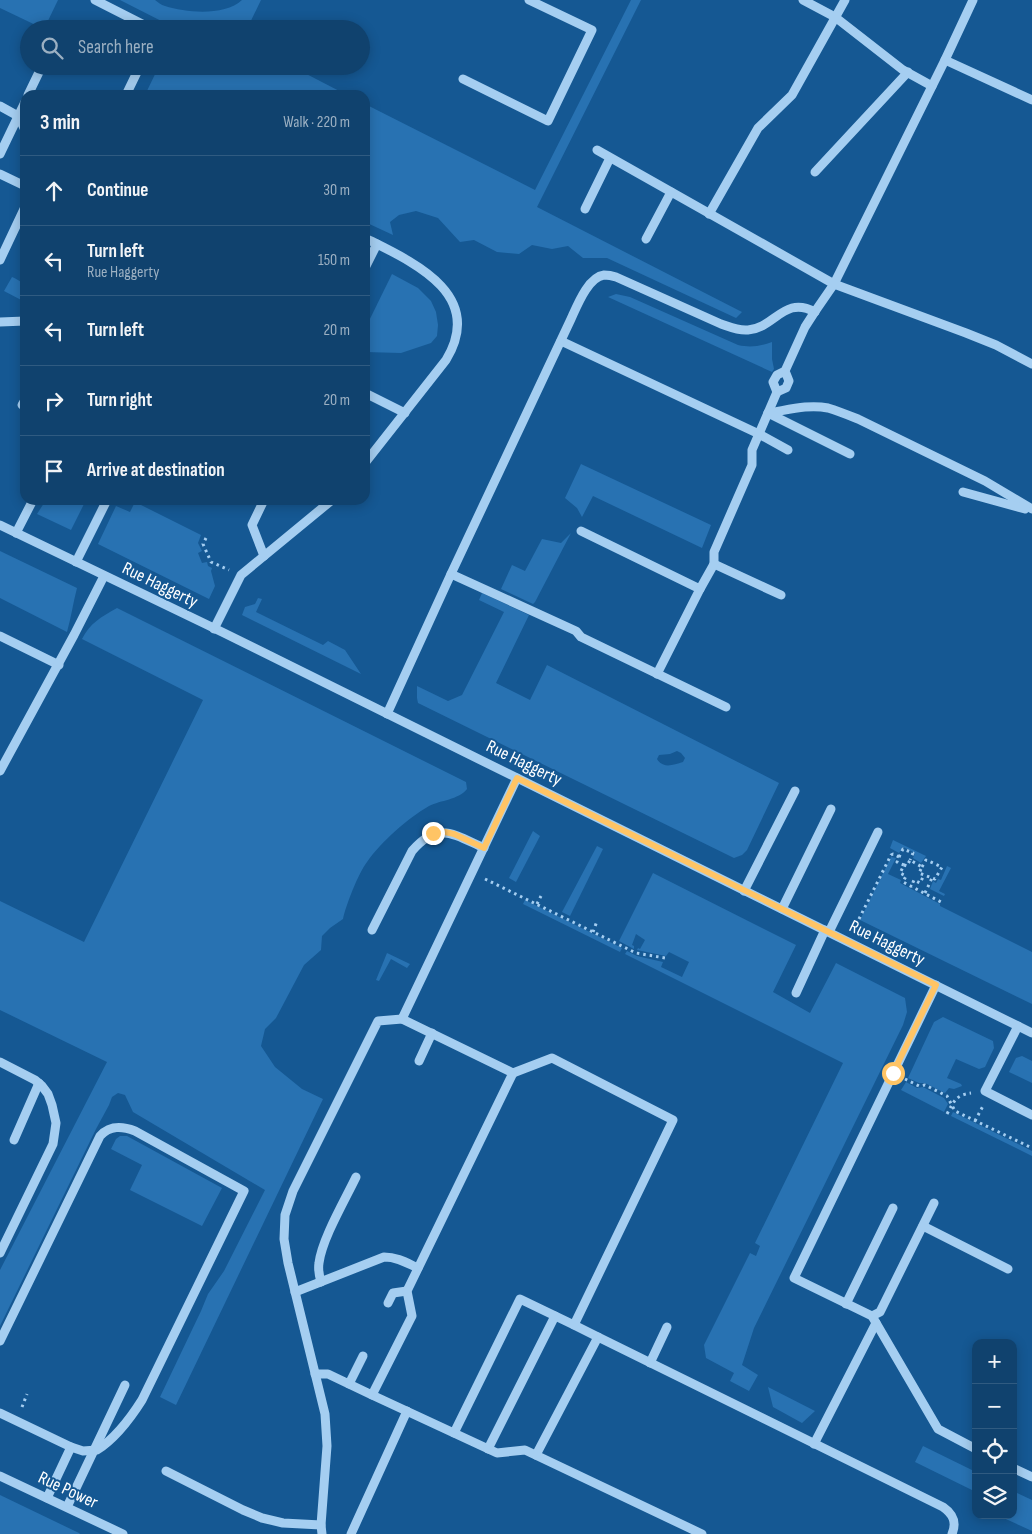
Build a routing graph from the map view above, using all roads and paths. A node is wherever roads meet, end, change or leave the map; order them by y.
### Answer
1 (95, 0) edge
2 (529, 0) edge
3 (803, 0) edge
4 (845, 0) edge
5 (974, 0) edge
6 (835, 17) junction
7 (134, 20) edge
8 (945, 60) junction
9 (908, 72) junction
10 (38, 75) edge
11 (136, 75) edge
12 (463, 79) dead end
13 (932, 86) junction
14 (30, 90) edge
15 (128, 90) edge
16 (1032, 100) edge
17 (0, 106) edge
18 (20, 112) edge
19 (18, 116) junction
20 (20, 120) edge
21 (597, 150) dead end
22 (0, 154) edge
23 (610, 158) junction
24 (815, 172) dead end
25 (0, 174) edge
26 (20, 184) edge
27 (671, 192) junction
28 (585, 209) dead end
29 (709, 214) junction
30 (20, 218) edge
31 (646, 239) dead end
32 (370, 240) edge
33 (377, 244) junction
34 (370, 258) edge
35 (0, 260) edge
36 (834, 284) junction
37 (815, 312) junction
38 (20, 321) edge
39 (0, 322) edge
40 (561, 341) junction
41 (1032, 364) edge
42 (370, 396) edge
43 (405, 413) junction
44 (768, 413) junction
45 (759, 434) junction
46 (788, 450) dead end
47 (850, 454) dead end
48 (370, 457) edge
49 (963, 492) dead end
50 (30, 505) edge
51 (104, 505) edge
52 (262, 505) edge
53 (326, 505) edge
54 (1032, 510) edge
55 (0, 525) edge
56 (581, 531) dead end
57 (16, 533) junction
58 (206, 538) dead end
59 (264, 556) junction
60 (76, 562) junction
61 (214, 564) dead end
62 (714, 564) junction
63 (451, 574) junction
64 (104, 576) junction
65 (700, 589) junction
66 (781, 595) dead end
67 (214, 629) junction
68 (0, 636) edge
69 (58, 665) junction
70 (657, 674) junction
71 (726, 707) dead end
72 (387, 714) junction
73 (0, 771) edge
74 (517, 778) junction
75 (795, 791) dead end
76 (831, 809) dead end
77 (878, 832) dead end
78 (484, 848) junction
79 (899, 857) junction
80 (910, 860) junction
81 (904, 865) junction
82 (922, 867) junction
83 (472, 873) junction
84 (924, 875) junction
85 (932, 878) junction
86 (911, 887) junction
87 (744, 891) junction
88 (925, 894) junction
89 (519, 896) junction
90 (541, 896) dead end
91 (516, 900) dead end
92 (942, 902) dead end
93 (537, 904) junction
94 (782, 909) junction
95 (859, 919) dead end
96 (597, 921) dead end
97 (372, 930) dead end
98 (827, 931) junction
99 (593, 932) junction
100 (664, 958) dead end
101 (936, 985) junction
102 (796, 994) dead end
103 (402, 1018) junction
104 (1018, 1026) junction
105 (432, 1033) junction
106 (1032, 1033) edge
107 (419, 1061) dead end
108 (0, 1062) edge
109 (513, 1073) junction
110 (907, 1080) dead end
111 (39, 1083) junction
112 (965, 1094) dead end
113 (951, 1106) junction
114 (947, 1114) dead end
115 (1032, 1115) edge
116 (14, 1140) dead end
117 (1032, 1148) edge
118 (356, 1177) dead end
119 (934, 1203) dead end
120 (893, 1208) dead end
121 (923, 1226) junction
122 (0, 1253) edge
123 (418, 1268) junction
124 (1008, 1269) dead end
125 (321, 1282) junction
126 (407, 1291) junction
127 (295, 1292) junction
128 (388, 1303) dead end
129 (846, 1304) junction
130 (555, 1316) junction
131 (874, 1320) junction
132 (574, 1325) junction
133 (667, 1327) dead end
134 (598, 1337) junction
135 (0, 1341) edge
136 (363, 1356) dead end
137 (650, 1363) junction
138 (315, 1374) junction
139 (349, 1384) junction
140 (125, 1385) dead end
141 (372, 1395) junction
142 (407, 1411) junction
143 (0, 1413) edge
144 (454, 1433) junction
145 (814, 1444) junction
146 (972, 1446) edge
147 (71, 1447) junction
148 (488, 1448) junction
149 (94, 1451) junction
150 (536, 1455) junction
151 (1017, 1470) edge
152 (166, 1471) dead end
153 (0, 1476) edge
154 (1032, 1477) edge
155 (47, 1498) junction
156 (66, 1507) junction
157 (321, 1530) edge
158 (697, 1533) edge
159 (123, 1534) edge
160 (351, 1534) edge
161 (952, 1534) edge

1 - 7 street
2 - 12 street
3 - 6 street
4 - 6 street
5 - 8 street
6 - 9 street
6 - 29 street
8 - 13 street
8 - 16 street
9 - 13 street
9 - 24 street
10 - 14 street
11 - 15 street
13 - 36 street
17 - 19 street
18 - 19 street
19 - 20 street
19 - 22 street
21 - 23 street
23 - 27 street
23 - 28 street
25 - 26 street
27 - 29 street
27 - 31 street
29 - 36 street
30 - 35 street
32 - 33 street
33 - 34 street
33 - 43 street
36 - 37 street
36 - 41 street
37 - 40 street
37 - 44 street
38 - 39 street
40 - 45 street
40 - 63 street
42 - 43 street
43 - 48 street
44 - 45 street
44 - 47 street
44 - 54 street
45 - 46 street
45 - 62 street
49 - 54 street
50 - 57 street
51 - 60 street
52 - 59 street
53 - 59 street
55 - 57 street, Rue Haggerty
56 - 65 street
57 - 60 street, Rue Haggerty
58 - 61 path
59 - 67 street
60 - 64 street, Rue Haggerty
62 - 65 street
62 - 66 street
63 - 70 street
63 - 72 street
64 - 67 street, Rue Haggerty
64 - 69 street
65 - 70 street
67 - 72 street, Rue Haggerty
68 - 69 street
69 - 73 street
70 - 71 street
72 - 74 street, Rue Haggerty
74 - 78 street
74 - 87 street, Rue Haggerty
75 - 87 street
76 - 94 street
77 - 98 street
78 - 83 street
78 - 97 street
79 - 80 path
79 - 81 path
79 - 95 path
80 - 81 path
80 - 82 path
81 - 86 path
82 - 84 path
82 - 85 path
83 - 89 path
83 - 103 street
84 - 85 path
84 - 86 path
85 - 88 path
86 - 88 path
87 - 94 street, Rue Haggerty
88 - 92 path
89 - 91 path
89 - 93 path
90 - 93 path
93 - 99 path
94 - 98 street, Rue Haggerty
96 - 99 path
98 - 101 street, Rue Haggerty
98 - 102 street
99 - 100 path
101 - 104 street, Rue Haggerty
101 - 129 street
103 - 105 street
103 - 127 street
104 - 106 street, Rue Haggerty
104 - 115 street
105 - 107 street
105 - 109 street
108 - 111 street
109 - 123 street
109 - 132 street
110 - 113 path
111 - 116 street
111 - 122 street
112 - 113 path
113 - 114 path
113 - 117 path
118 - 125 street
119 - 121 street
120 - 129 street
121 - 124 street
121 - 131 street
123 - 125 street
123 - 126 street
125 - 127 street
126 - 128 street
126 - 141 street
127 - 138 street
129 - 131 street
130 - 132 street
130 - 144 street
130 - 148 street
131 - 145 street
131 - 146 street
132 - 134 street
133 - 137 street
134 - 137 street
134 - 150 street
135 - 149 street
136 - 139 street
137 - 145 street
138 - 139 street
138 - 157 street
139 - 141 street
140 - 149 street
141 - 142 street
142 - 144 street
142 - 160 street
143 - 147 street
144 - 148 street
145 - 161 street
147 - 149 street
147 - 155 street
148 - 150 street
149 - 156 street
150 - 158 street
151 - 154 street
152 - 157 street
153 - 155 street, Rue Power
155 - 156 street, Rue Power
156 - 159 street, Rue Power

